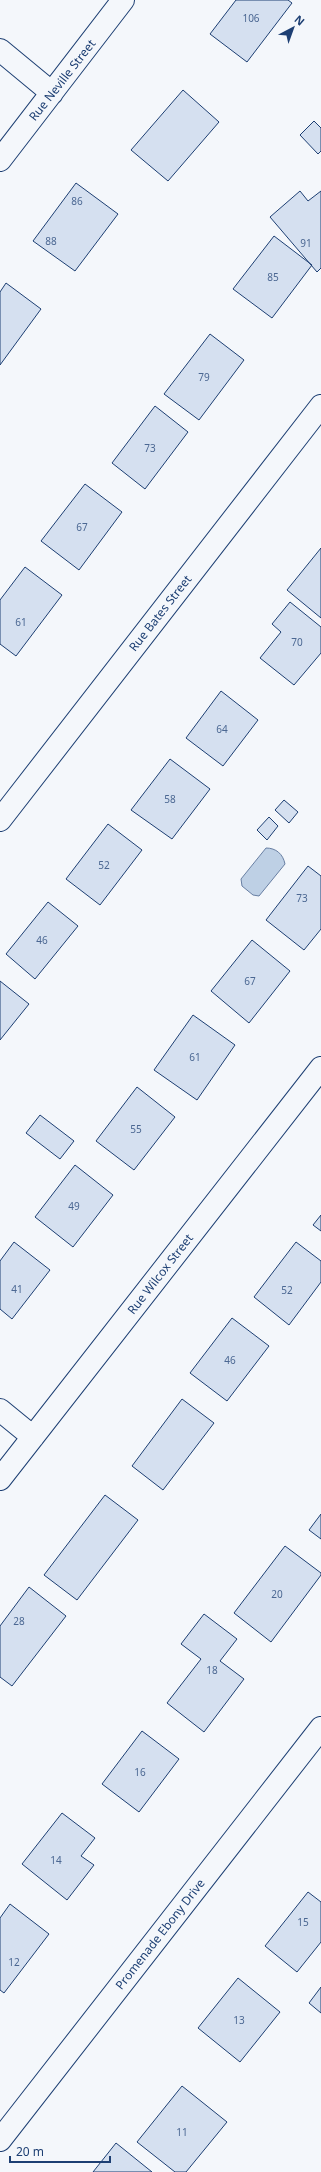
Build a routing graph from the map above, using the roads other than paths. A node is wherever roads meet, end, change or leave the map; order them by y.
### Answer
1 (124, 0) edge
2 (0, 50) edge
3 (52, 93) junction
4 (0, 160) edge
5 (321, 406) edge
6 (0, 820) edge
7 (321, 1068) edge
8 (0, 1410) edge
9 (33, 1437) junction
10 (0, 1479) edge
11 (321, 1728) edge
12 (0, 2140) edge

1 - 3 street, Rue Neville Street
2 - 3 street
3 - 4 street, Rue Neville Street
5 - 6 street, Rue Bates Street
7 - 9 street, Rue Wilcox Street
8 - 9 street
9 - 10 street, Rue Wilcox Street
11 - 12 street, Promenade Ebony Drive

